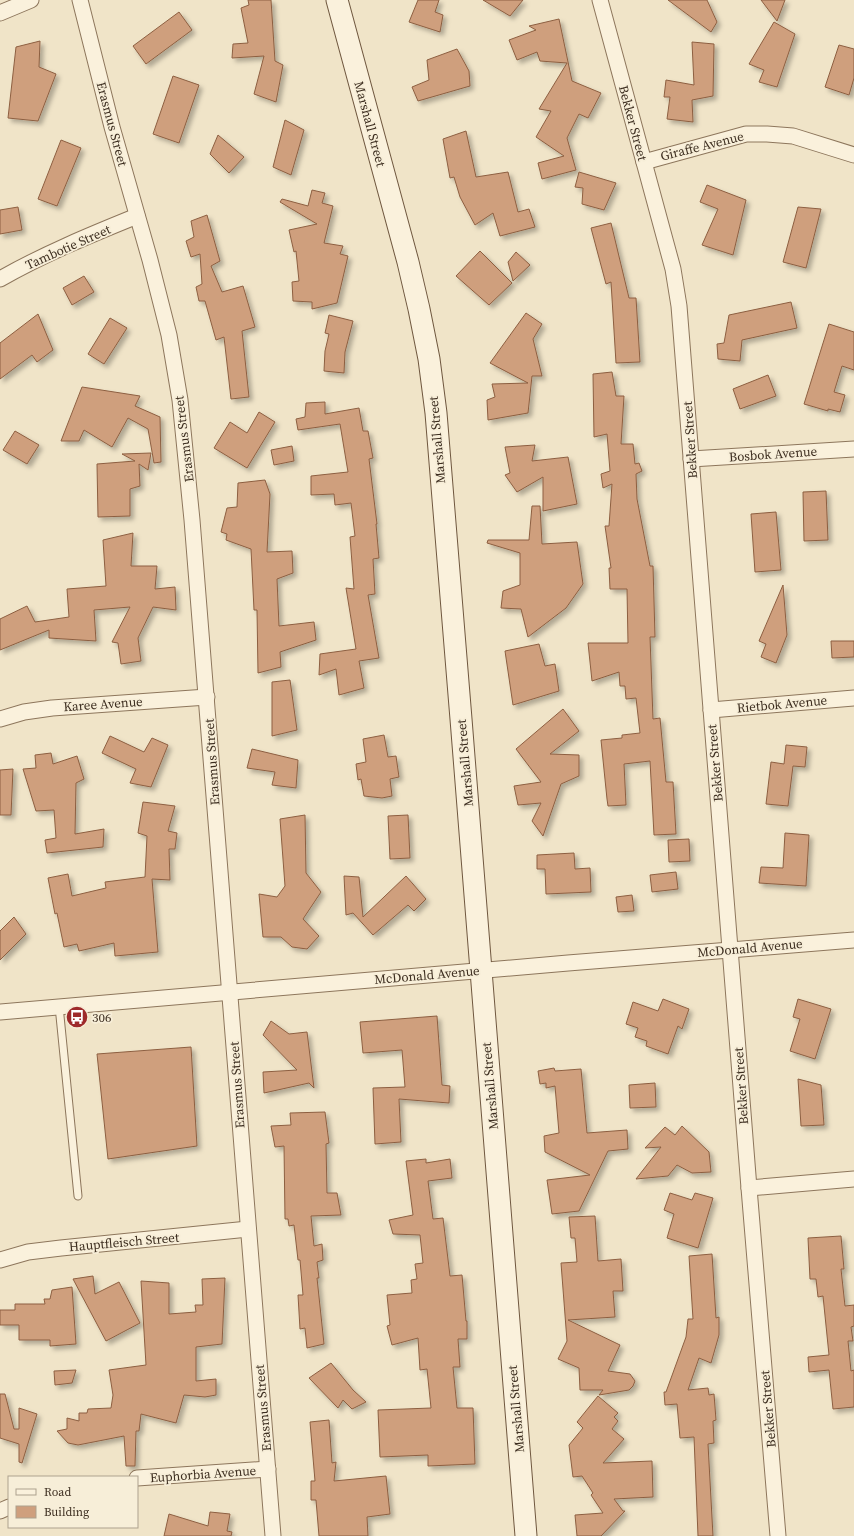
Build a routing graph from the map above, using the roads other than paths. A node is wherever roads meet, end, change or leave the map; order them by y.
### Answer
1 (31, 0) edge
2 (80, 0) edge
3 (337, 0) edge
4 (600, 0) edge
5 (0, 13) edge
6 (854, 155) edge
7 (644, 162) junction
8 (137, 216) junction
9 (0, 279) edge
10 (854, 449) edge
11 (691, 459) junction
12 (207, 697) junction
13 (854, 698) edge
14 (711, 710) junction
15 (0, 719) edge
16 (854, 940) edge
17 (731, 950) junction
18 (481, 970) junction
19 (230, 992) junction
20 (59, 1006) junction
21 (0, 1012) edge
22 (854, 1179) edge
23 (749, 1188) junction
24 (78, 1196) dead end
25 (248, 1229) junction
26 (0, 1260) edge
27 (268, 1469) junction
28 (138, 1478) edge
29 (273, 1536) edge
30 (526, 1536) edge
31 (778, 1536) edge

1 - 5 street
2 - 8 street, Erasmus Street
3 - 18 street, Marshall Street
4 - 7 street, Bekker Street
6 - 7 street, Giraffe Avenue
7 - 11 street, Bekker Street
8 - 9 street, Tambotie Street
8 - 12 street, Erasmus Street
10 - 11 street, Bosbok Avenue
11 - 14 street, Bekker Street
12 - 15 street, Karee Avenue
12 - 19 street, Erasmus Street
13 - 14 street, Rietbok Avenue
14 - 17 street, Bekker Street
16 - 17 street, McDonald Avenue
17 - 18 street, McDonald Avenue
17 - 23 street, Bekker Street
18 - 19 street, McDonald Avenue
18 - 30 street, Marshall Street
19 - 20 street, McDonald Avenue
19 - 25 street, Erasmus Street
20 - 21 street, McDonald Avenue
20 - 24 lane
22 - 23 street
23 - 31 street, Bekker Street
25 - 26 street, Hauptfleisch Street
25 - 27 street, Erasmus Street
27 - 28 street, Euphorbia Avenue
27 - 29 street, Erasmus Street

